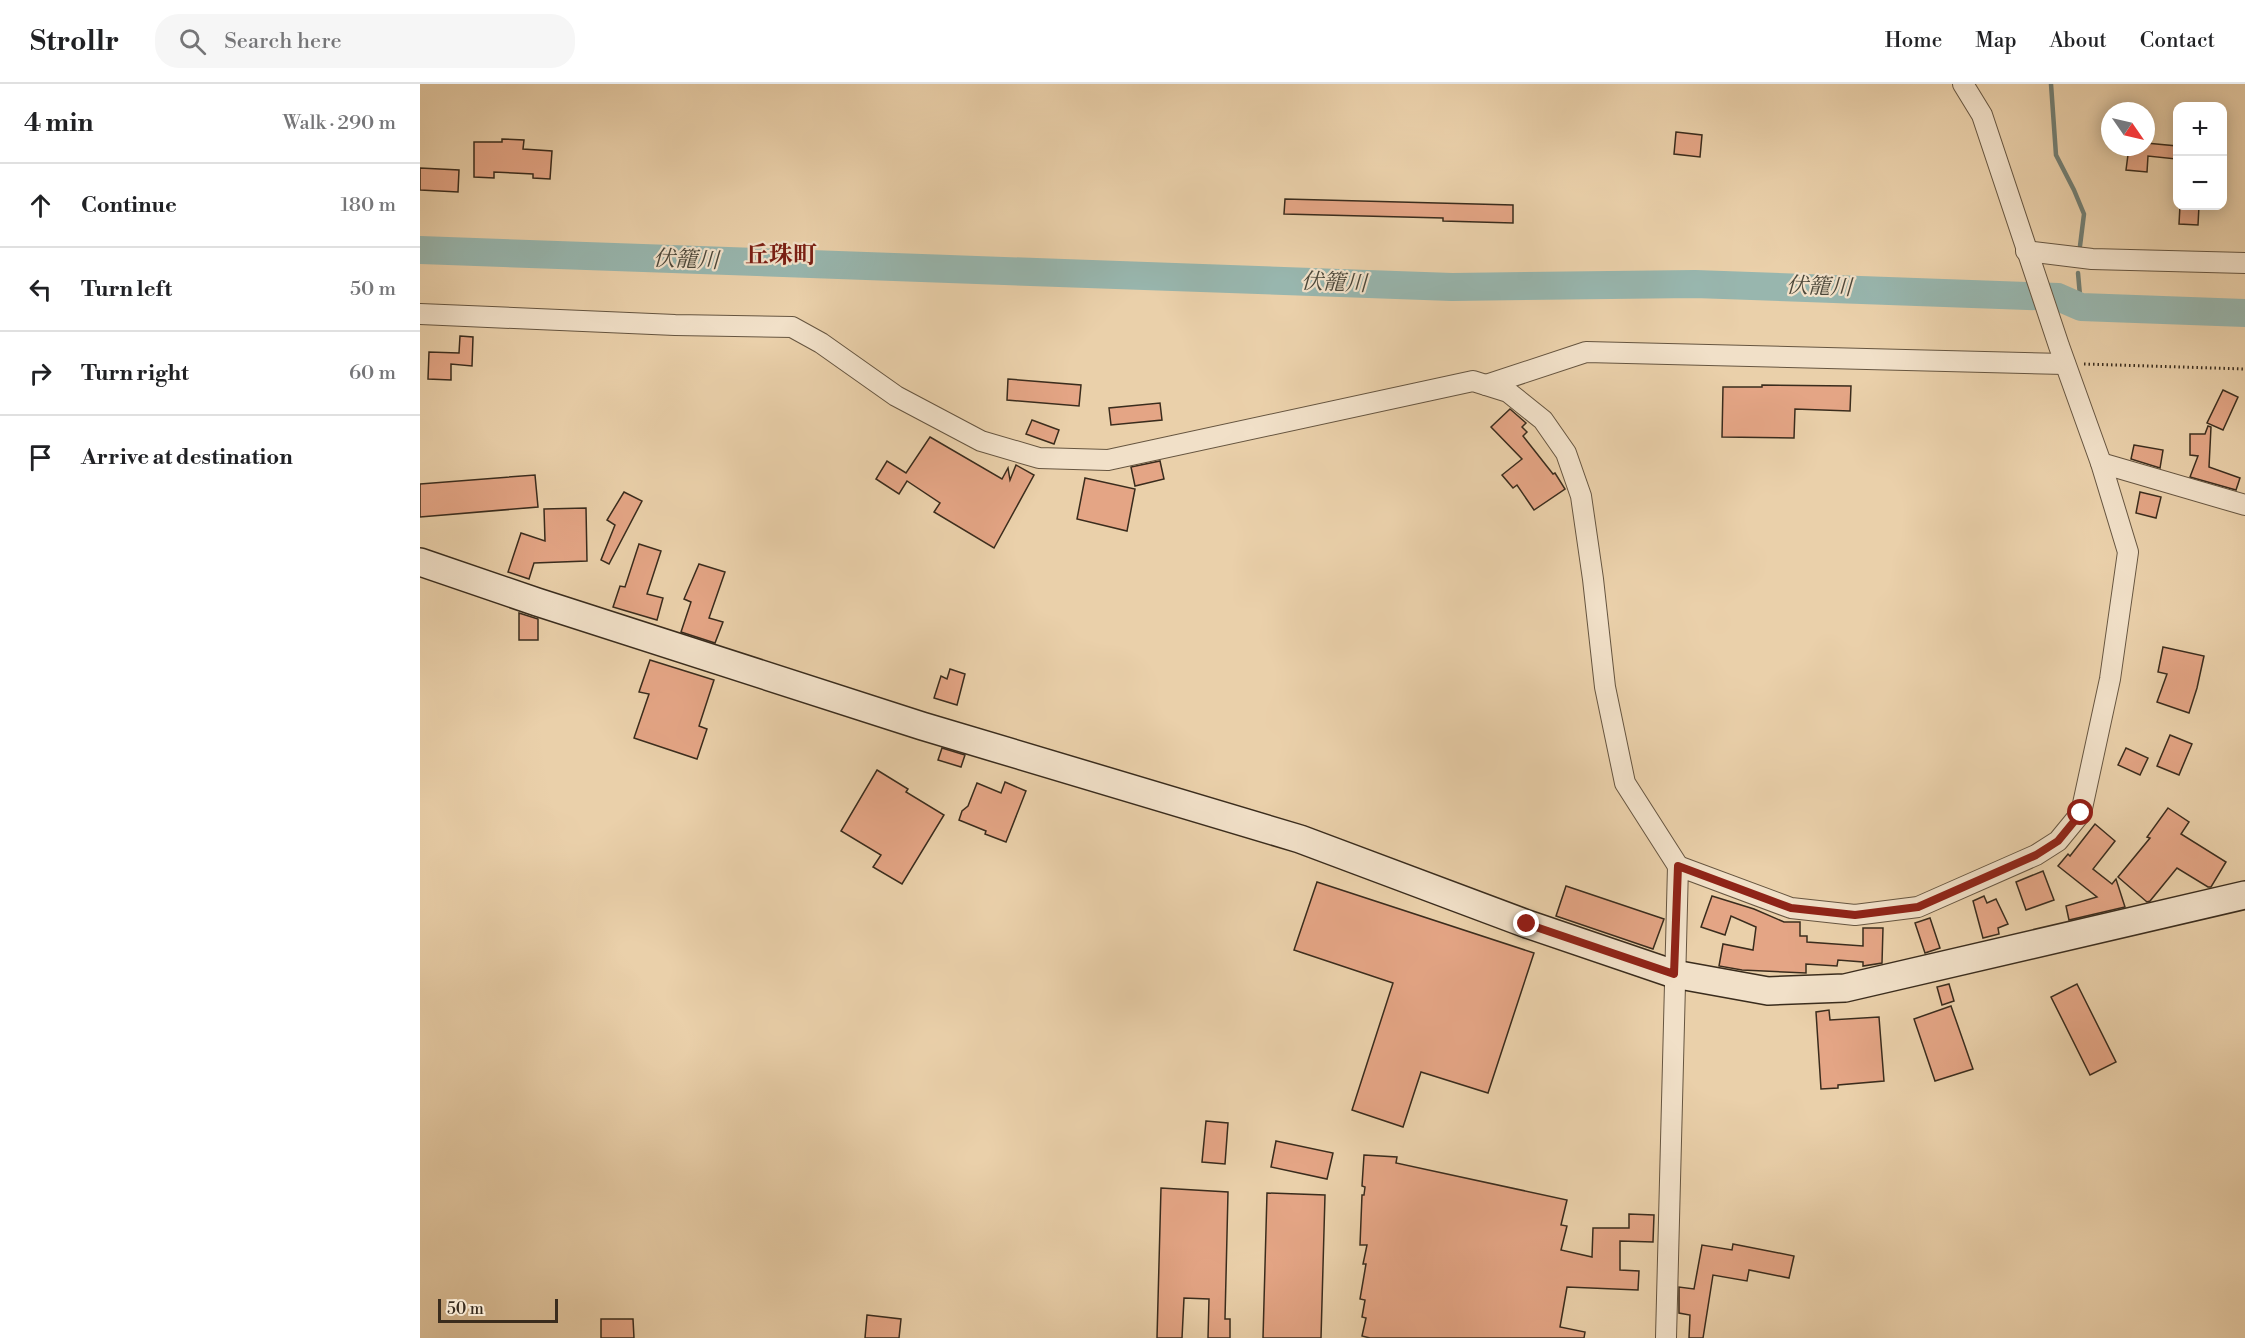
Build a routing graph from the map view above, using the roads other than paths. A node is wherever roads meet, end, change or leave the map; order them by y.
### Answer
1 (1963, 84) edge
2 (2026, 251) junction
3 (2245, 263) edge
4 (420, 315) edge
5 (2062, 355) junction
6 (1486, 385) junction
7 (2101, 463) junction
8 (2245, 505) edge
9 (420, 562) edge
10 (1678, 866) junction
11 (2245, 895) edge
12 (1674, 974) junction
13 (1666, 1338) edge

1 - 2 street
2 - 3 street
2 - 5 street
4 - 6 street
5 - 6 street
5 - 7 street
6 - 10 street
7 - 8 street
7 - 10 street
9 - 12 street
10 - 12 street
11 - 12 street
12 - 13 street

